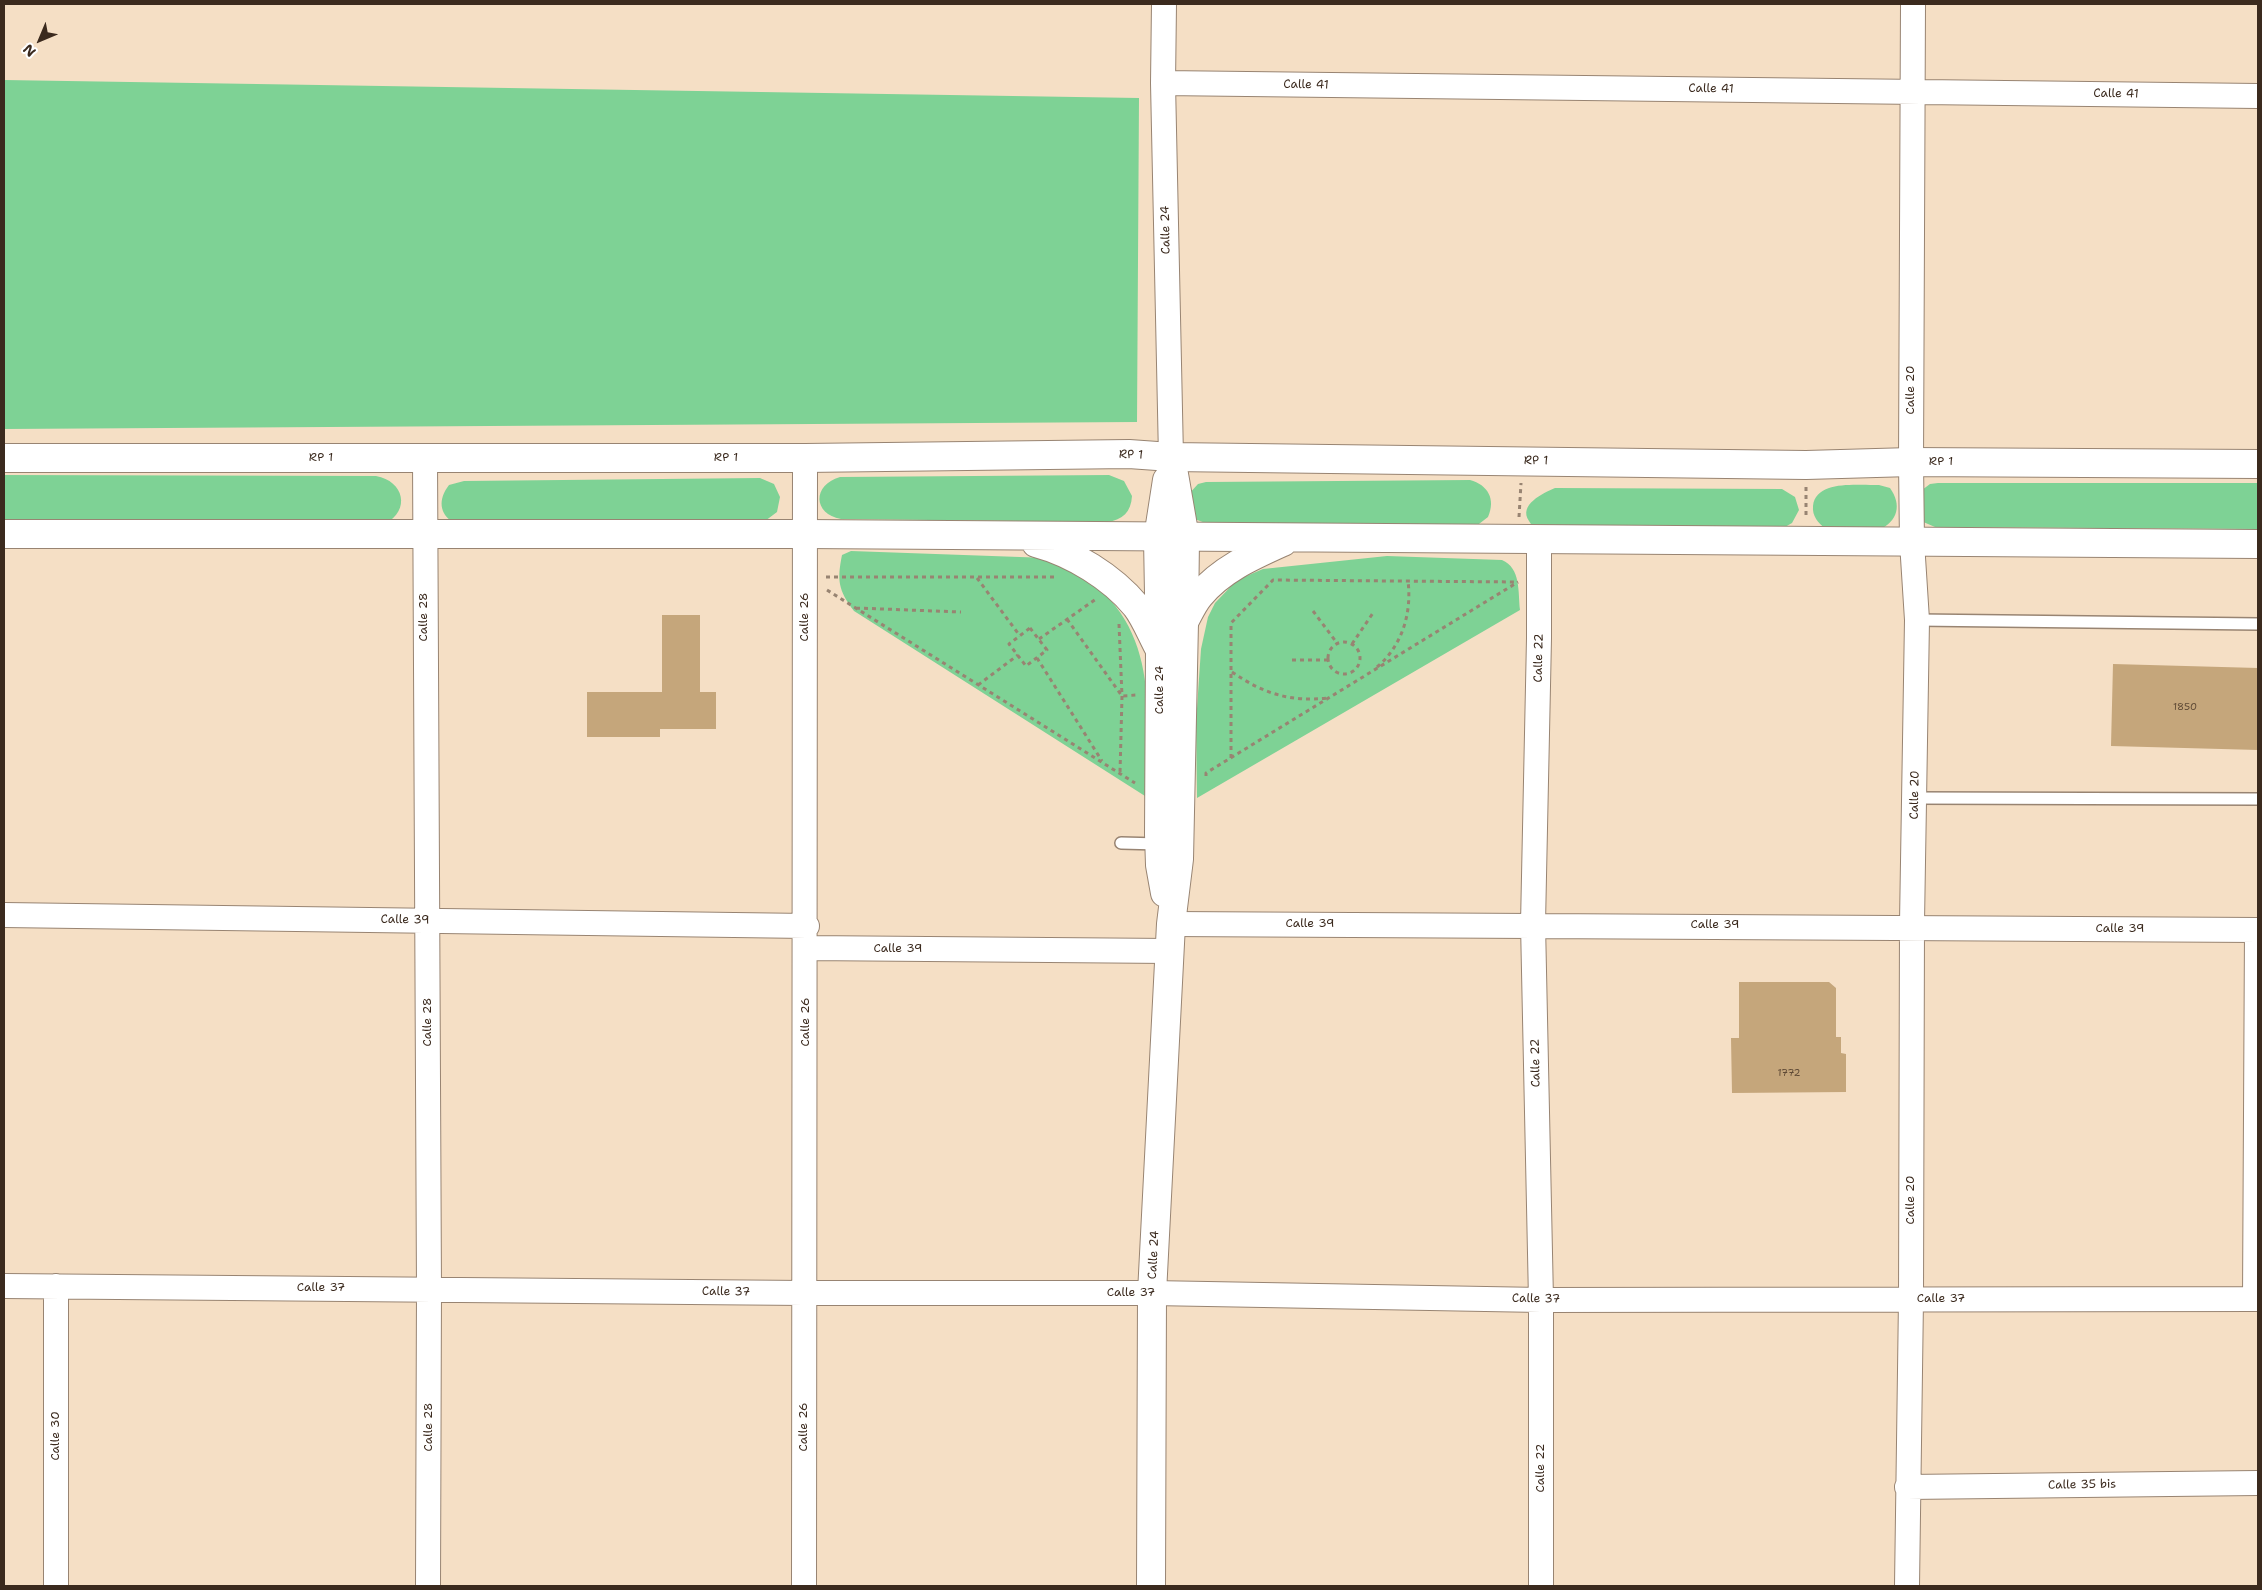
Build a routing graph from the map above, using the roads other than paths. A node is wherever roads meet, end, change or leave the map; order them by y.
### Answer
1 (1164, 4) edge
2 (1913, 4) edge
3 (1163, 83) junction
4 (1914, 92) junction
5 (2258, 96) edge
6 (1171, 457) junction
7 (4, 458) edge
8 (425, 458) junction
9 (806, 458) junction
10 (1911, 462) junction
11 (2258, 464) edge
12 (4, 534) edge
13 (425, 534) junction
14 (805, 534) junction
15 (1013, 537) junction
16 (1158, 538) junction
17 (1185, 538) junction
18 (1291, 538) junction
19 (1528, 540) junction
20 (1912, 542) junction
21 (2258, 544) edge
22 (1917, 620) junction
23 (1184, 622) junction
24 (2258, 624) edge
25 (1160, 650) junction
26 (1915, 798) junction
27 (2258, 799) edge
28 (1121, 843) dead end
29 (1160, 844) junction
30 (4, 915) edge
31 (428, 920) junction
32 (1171, 924) junction
33 (1533, 924) junction
34 (1912, 927) junction
35 (2258, 930) edge
36 (806, 937) junction
37 (1170, 951) junction
38 (4, 1286) edge
39 (56, 1286) junction
40 (429, 1289) junction
41 (804, 1293) junction
42 (1152, 1293) junction
43 (1911, 1299) junction
44 (2256, 1299) edge
45 (1541, 1300) junction
46 (2258, 1483) edge
47 (1907, 1486) junction
48 (56, 1586) edge
49 (428, 1586) edge
50 (804, 1586) edge
51 (1151, 1586) edge
52 (1541, 1586) edge
53 (1907, 1586) edge

1 - 3 street, Calle 24
2 - 4 street, Calle 20
3 - 4 street, Calle 41
3 - 6 street, Calle 24
4 - 5 street, Calle 41
4 - 10 street, Calle 20
6 - 9 main road, RP 1
6 - 10 main road, RP 1
6 - 16 main road, Calle 24
6 - 17 main road, Calle 24
7 - 8 main road, RP 1
8 - 9 main road, RP 1
8 - 13 street, Calle 28
9 - 14 street, Calle 26
10 - 11 main road, RP 1
10 - 20 street, Calle 20
12 - 13 main road
13 - 14 main road
13 - 31 street, Calle 28
14 - 15 main road
14 - 36 street, Calle 26
15 - 16 main road
15 - 25 main road
16 - 17 main road
16 - 25 main road, Calle 24
17 - 18 main road
17 - 23 main road, Calle 24
18 - 19 main road
18 - 23 main road
19 - 20 main road
19 - 33 street, Calle 22
20 - 21 main road
20 - 22 street, Calle 20
22 - 24 lane
22 - 26 street, Calle 20
23 - 32 main road, Calle 24
25 - 29 main road, Calle 24
26 - 27 lane
26 - 34 street, Calle 20
28 - 29 lane
29 - 32 main road, Calle 24
30 - 31 street, Calle 39
31 - 36 street, Calle 39
31 - 40 street, Calle 28
32 - 33 street, Calle 39
32 - 37 main road, Calle 24
33 - 34 street, Calle 39
33 - 45 street, Calle 22
34 - 35 street, Calle 39
34 - 43 street, Calle 20
35 - 44 street
36 - 37 street, Calle 39
36 - 41 street, Calle 26
37 - 42 main road, Calle 24
38 - 39 street, Calle 37
39 - 40 street, Calle 37
39 - 48 street, Calle 30
40 - 41 street, Calle 37
40 - 49 street, Calle 28
41 - 42 street, Calle 37
41 - 50 street, Calle 26
42 - 45 street, Calle 37
42 - 51 main road, Calle 24
43 - 44 street, Calle 37
43 - 45 street, Calle 37
43 - 47 street, Calle 20
45 - 52 street, Calle 22
46 - 47 street, Calle 35 bis
47 - 53 street, Calle 20

